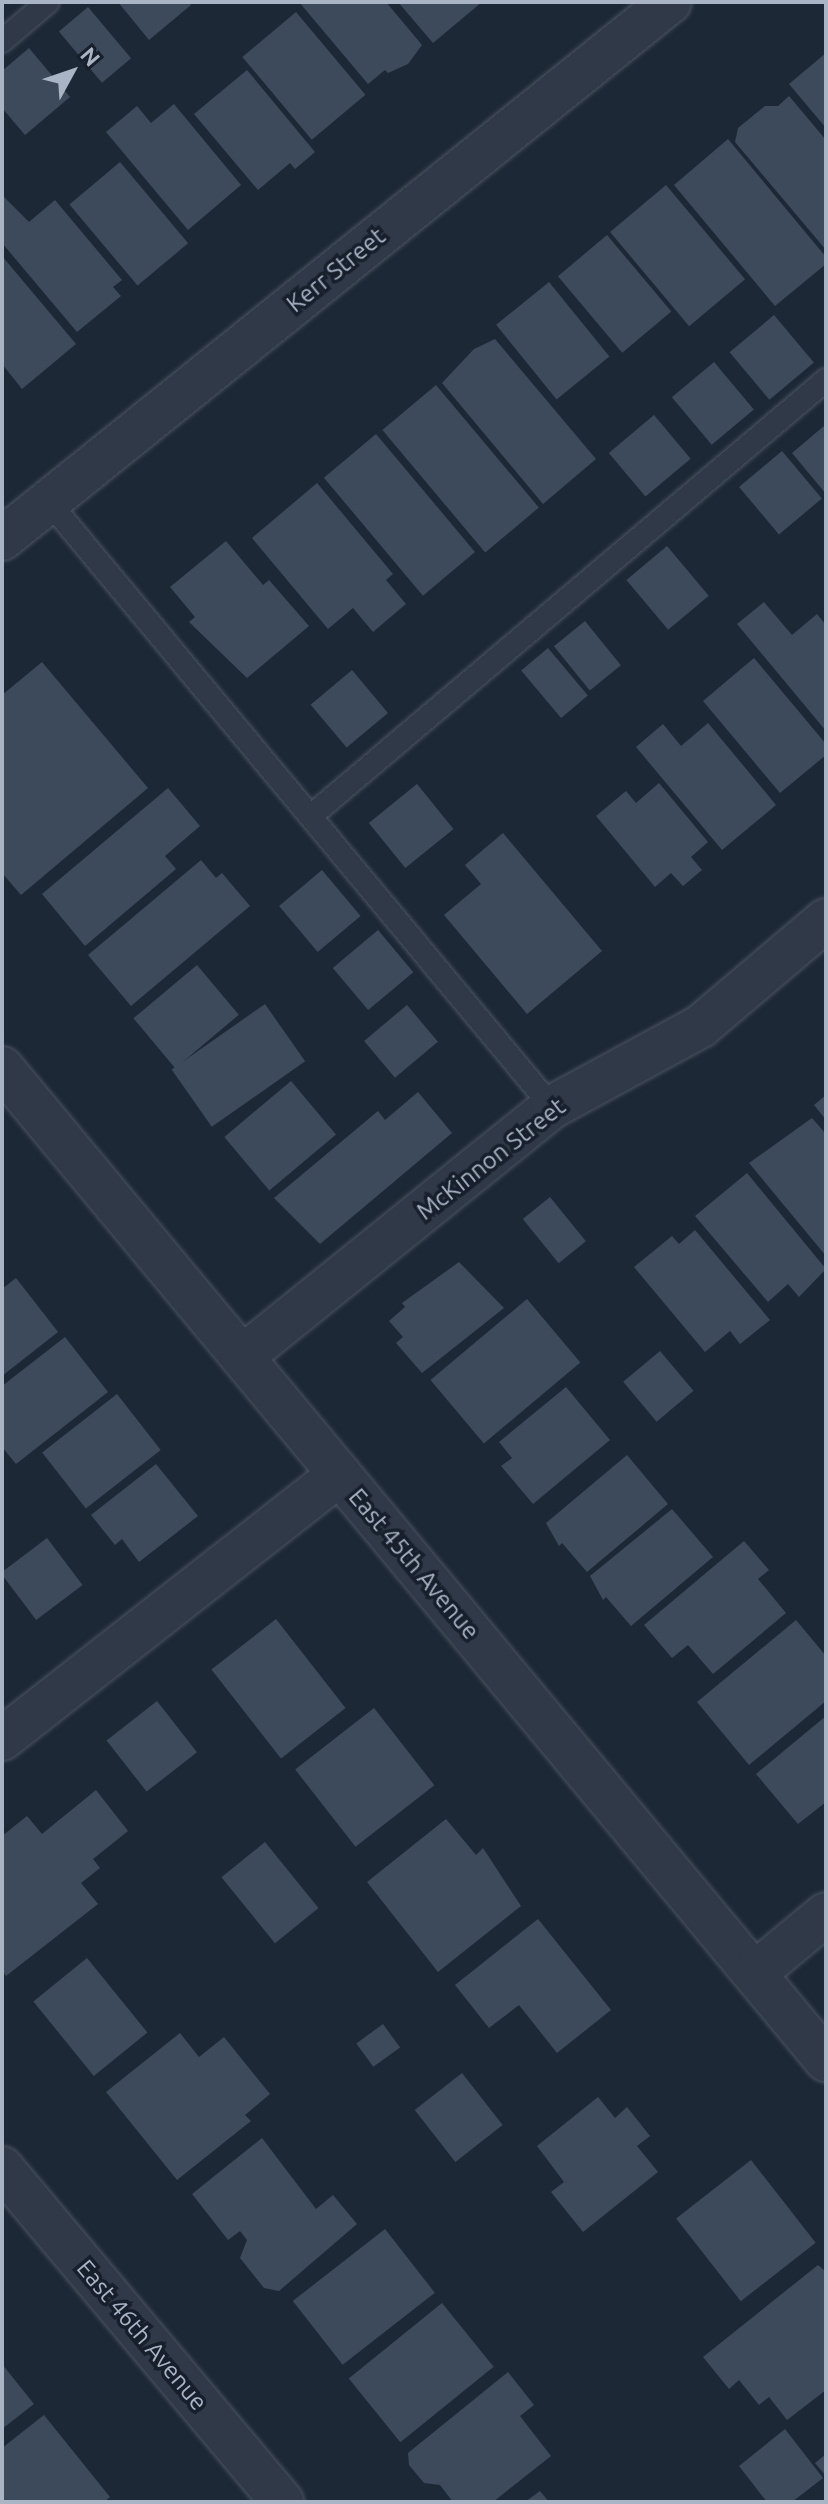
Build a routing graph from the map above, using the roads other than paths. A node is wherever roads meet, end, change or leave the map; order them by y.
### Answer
1 (48, 2) edge
2 (670, 2) edge
3 (2, 41) edge
4 (826, 380) edge
5 (48, 501) junction
6 (6, 527) edge
7 (311, 816) junction
8 (826, 920) edge
9 (2, 1068) edge
10 (552, 1107) junction
11 (242, 1357) junction
12 (339, 1475) junction
13 (2, 1739) edge
14 (826, 1914) edge
15 (755, 1973) junction
16 (826, 2060) edge
17 (2, 2168) edge
18 (282, 2502) edge

1 - 3 lane
2 - 5 street, Kerr Street
4 - 7 lane
5 - 6 street, Kerr Street
5 - 7 lane
7 - 10 lane
8 - 10 street, McKinnon Street
9 - 11 street, East 45th Avenue
10 - 11 street, McKinnon Street
11 - 12 street, East 45th Avenue
12 - 13 street
12 - 15 street, East 45th Avenue
14 - 15 street
15 - 16 street, East 45th Avenue
17 - 18 street, East 46th Avenue

